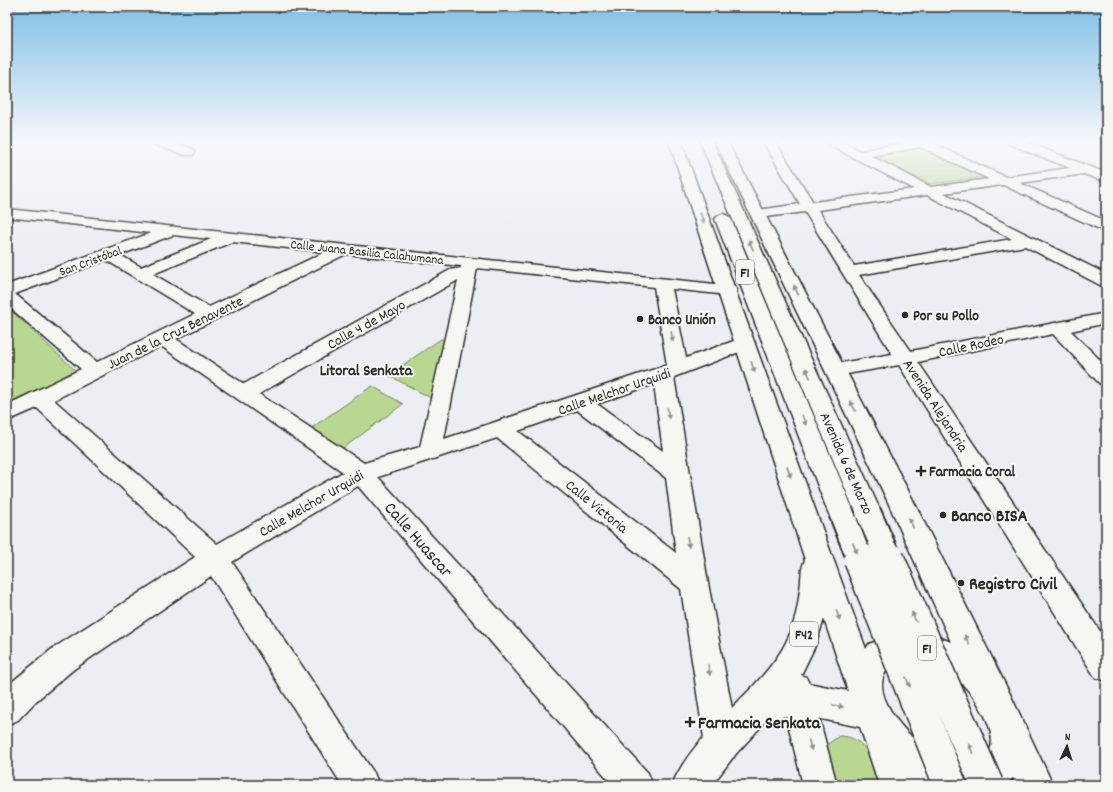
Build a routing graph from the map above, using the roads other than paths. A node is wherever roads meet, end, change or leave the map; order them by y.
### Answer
1 (688, 178) edge
2 (721, 178) edge
3 (740, 178) edge
4 (792, 178) edge
5 (905, 178) edge
6 (999, 178) edge
7 (1021, 178) edge
8 (1004, 180) junction
9 (931, 191) junction
10 (718, 204) dead end
11 (810, 208) junction
12 (7, 213) edge
13 (758, 214) junction
14 (1106, 227) edge
15 (174, 230) junction
16 (232, 236) junction
17 (1027, 241) junction
18 (343, 249) junction
19 (107, 254) junction
20 (469, 266) junction
21 (849, 272) junction
22 (139, 274) junction
23 (1106, 281) edge
24 (662, 284) junction
25 (728, 290) junction
26 (7, 291) edge
27 (7, 296) edge
28 (209, 315) junction
29 (1106, 318) edge
30 (1057, 327) junction
31 (162, 338) junction
32 (745, 343) junction
33 (906, 358) junction
34 (835, 370) junction
35 (95, 371) junction
36 (670, 372) junction
37 (1106, 378) edge
38 (244, 393) junction
39 (39, 398) junction
40 (580, 402) junction
41 (7, 414) edge
42 (501, 429) junction
43 (430, 452) junction
44 (361, 473) junction
45 (677, 473) junction
46 (854, 512) junction
47 (815, 551) junction
48 (215, 559) junction
49 (694, 583) junction
50 (1106, 666) edge
51 (789, 667) junction
52 (989, 688) junction
53 (797, 697) junction
54 (759, 705) junction
55 (870, 706) junction
56 (7, 708) edge
57 (722, 744) junction
58 (1019, 769) edge
59 (362, 785) edge
60 (636, 785) edge
61 (690, 785) edge
62 (820, 785) edge
63 (897, 785) edge
64 (950, 785) edge

1 -> 25 main road
46 -> 2 main road, Avenida 6 de Marzo / F1
3 - 13 main road, Avenida 6 de Marzo
4 - 11 street, Avenida Alejandria
5 - 9 street
6 - 8 street
7 - 8 street
8 - 9 street
8 - 14 street
9 - 11 street
9 - 17 street
10 -> 46 main road, Avenida 6 de Marzo / F1
11 - 13 street
11 - 21 street, Avenida Alejandria
12 - 15 street, Calle Juana Basilia Calahumana
34 -> 13 main road, Avenida 6 de Marzo
15 - 16 street, Calle Juana Basilia Calahumana
15 - 19 street, San Cristóbal
16 - 18 street, Calle Juana Basilia Calahumana
16 - 22 street
17 - 21 street
17 - 23 street
18 - 20 street, Calle Juana Basilia Calahumana
18 - 28 street, Juan de la Cruz Benavente
19 - 22 street
19 - 26 street, San Cristóbal
20 - 24 street, Calle Juana Basilia Calahumana
20 - 38 street, Calle 4 de Mayo
20 - 43 street
21 - 33 street, Avenida Alejandria
22 - 28 street
24 - 25 street, Calle Juana Basilia Calahumana
24 -> 36 street
25 - 32 main road
27 - 35 street
28 - 31 street, Juan de la Cruz Benavente
29 - 30 street, Calle Rodeo
30 - 33 street, Calle Rodeo
30 - 37 street
31 - 35 street, Juan de la Cruz Benavente
31 - 38 street, Calle Huascar
32 - 36 street, Calle Melchor Urquidi
32 -> 47 main road
33 - 34 street, Calle Rodeo
33 - 50 street, Avenida Alejandria
52 -> 34 main road, Avenida 6 de Marzo
35 - 39 street, Juan de la Cruz Benavente
36 - 40 street, Calle Melchor Urquidi
36 -> 45 street
38 - 44 street, Calle Huascar
39 - 41 street, Juan de la Cruz Benavente
39 - 48 street
40 - 42 street, Calle Melchor Urquidi
40 - 45 street
42 - 43 street, Calle Melchor Urquidi
42 - 49 street, Calle Victoria
43 - 44 street, Calle Melchor Urquidi
44 - 48 street, Calle Melchor Urquidi
44 - 60 street, Calle Huascar
45 -> 49 street
58 -> 46 main road, Avenida 6 de Marzo / F1, bridge
46 -> 64 main road, Avenida 6 de Marzo / F1, bridge
47 - 51 main road, F42
47 -> 55 main road
48 - 56 street, Calle Melchor Urquidi
48 - 59 street
49 -> 57 street
51 - 53 street
51 - 54 main road, F42
52 - 55 main road
52 - 58 main road, Avenida 6 de Marzo
53 - 54 main road
53 -> 55 main road
53 -> 62 street
54 - 57 main road, F42
55 - 58 main road
55 - 63 main road
57 - 61 main road, F42

